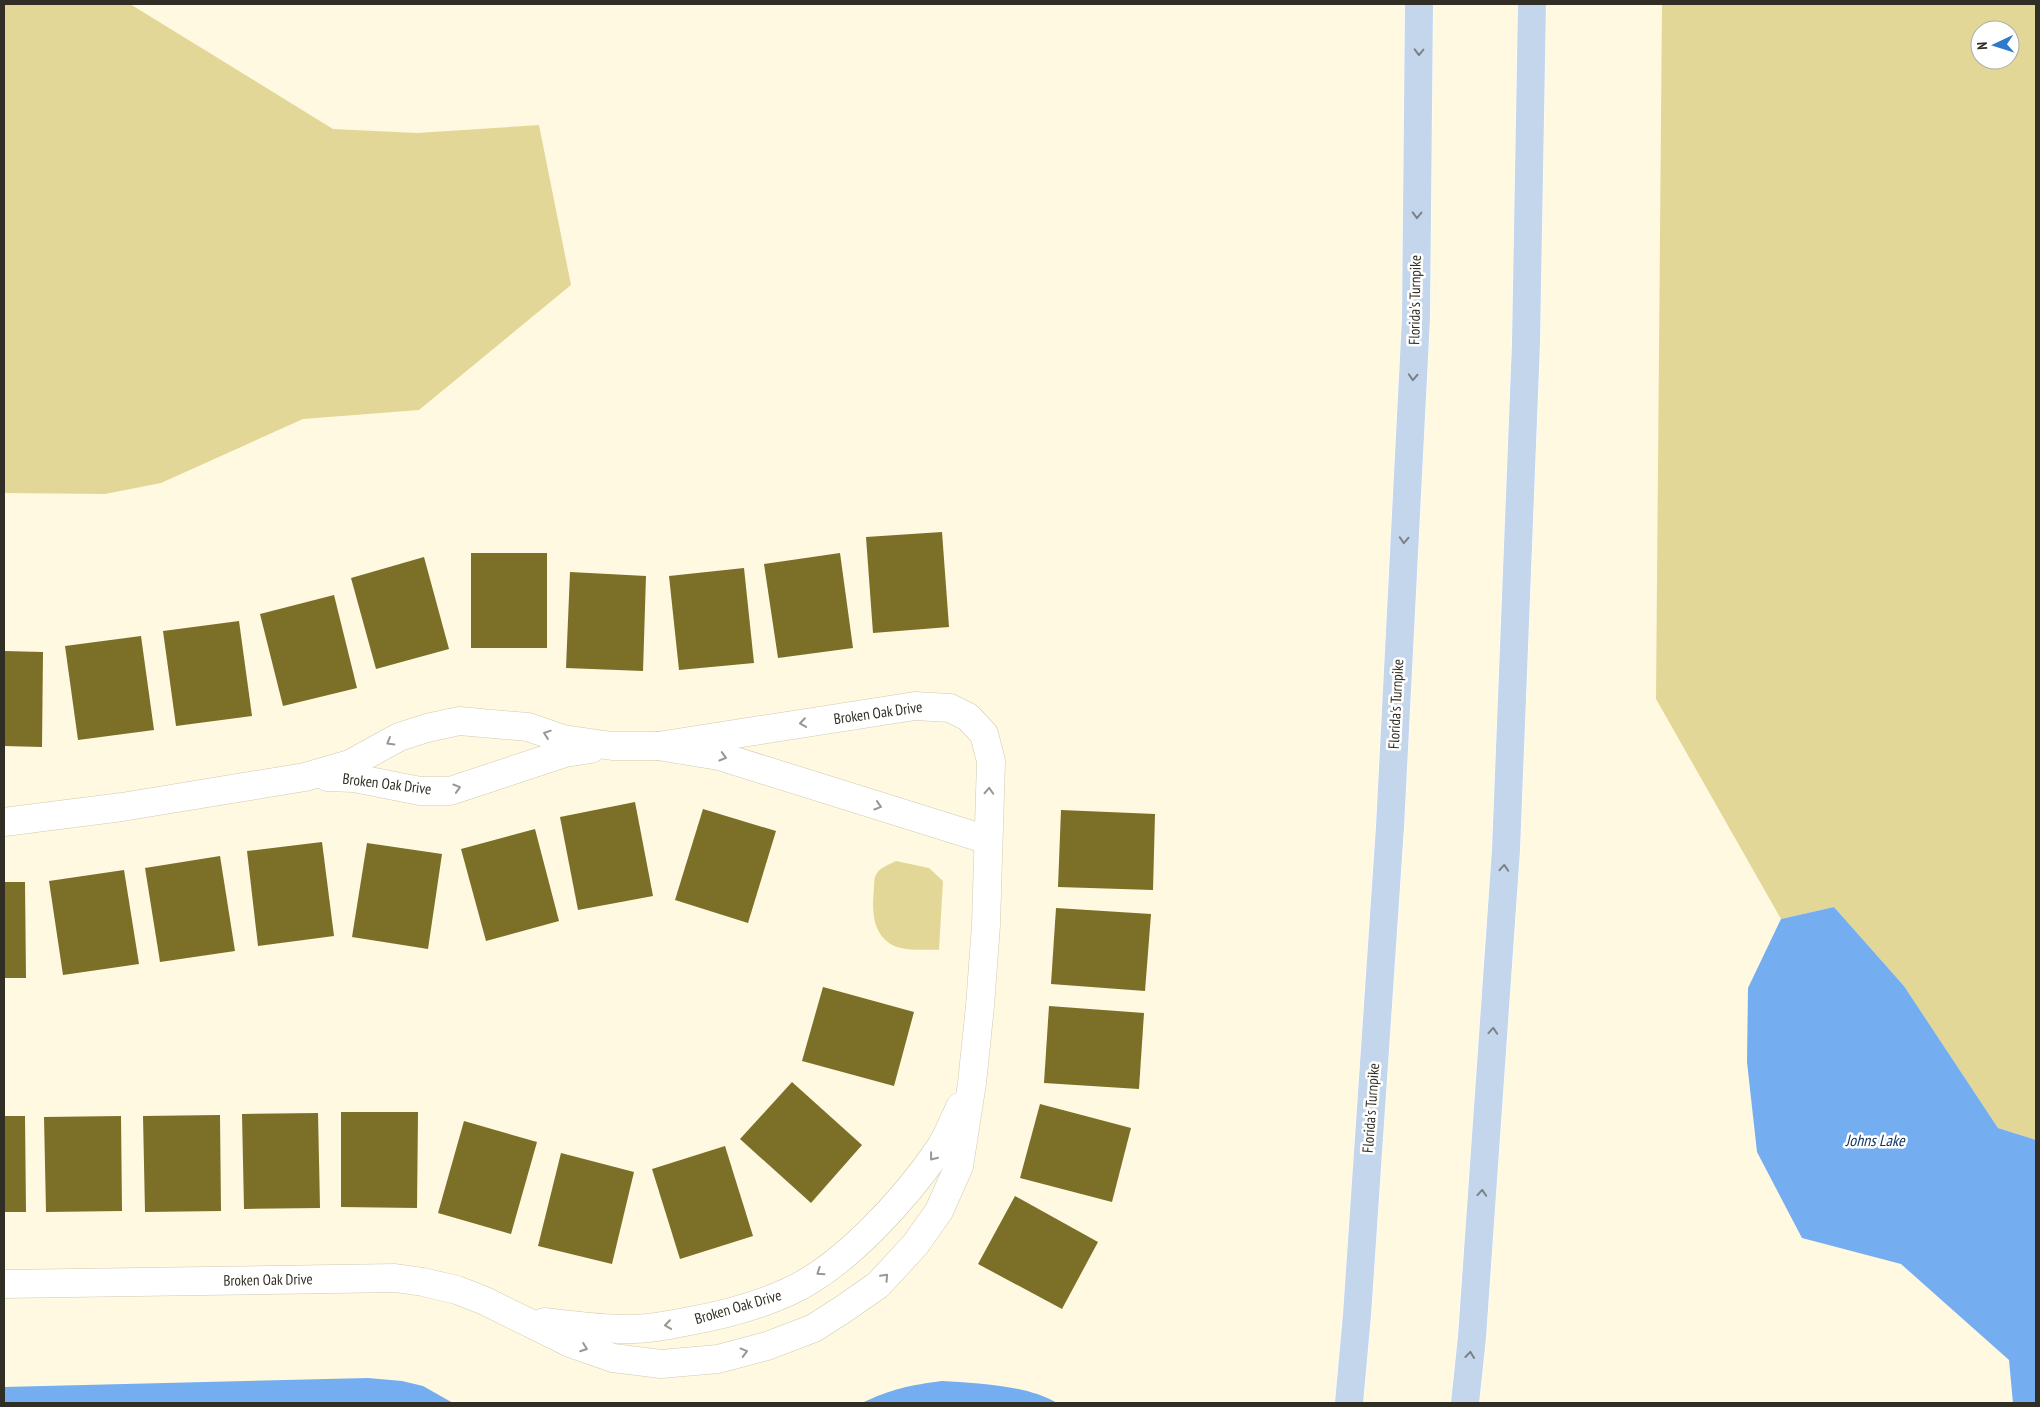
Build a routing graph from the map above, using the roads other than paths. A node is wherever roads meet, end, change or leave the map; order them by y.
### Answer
1 (1419, 4) edge
2 (1532, 4) edge
3 (612, 746) junction
4 (658, 746) junction
5 (305, 777) junction
6 (4, 822) edge
7 (988, 840) junction
8 (972, 1083) junction
9 (4, 1284) edge
10 (525, 1319) junction
11 (1348, 1403) edge
12 (1465, 1403) edge

1 -> 11 highway, Florida's Turnpike
12 -> 2 highway
3 - 4 street, Broken Oak Drive
5 -> 3 street, Broken Oak Drive
3 -> 5 street, Broken Oak Drive
4 -> 7 street, Broken Oak Drive
7 -> 4 street, Broken Oak Drive
5 - 6 street, Broken Oak Drive
7 - 8 street, Broken Oak Drive
8 -> 10 street, Broken Oak Drive
10 -> 8 street, Broken Oak Drive
9 - 10 street, Broken Oak Drive

